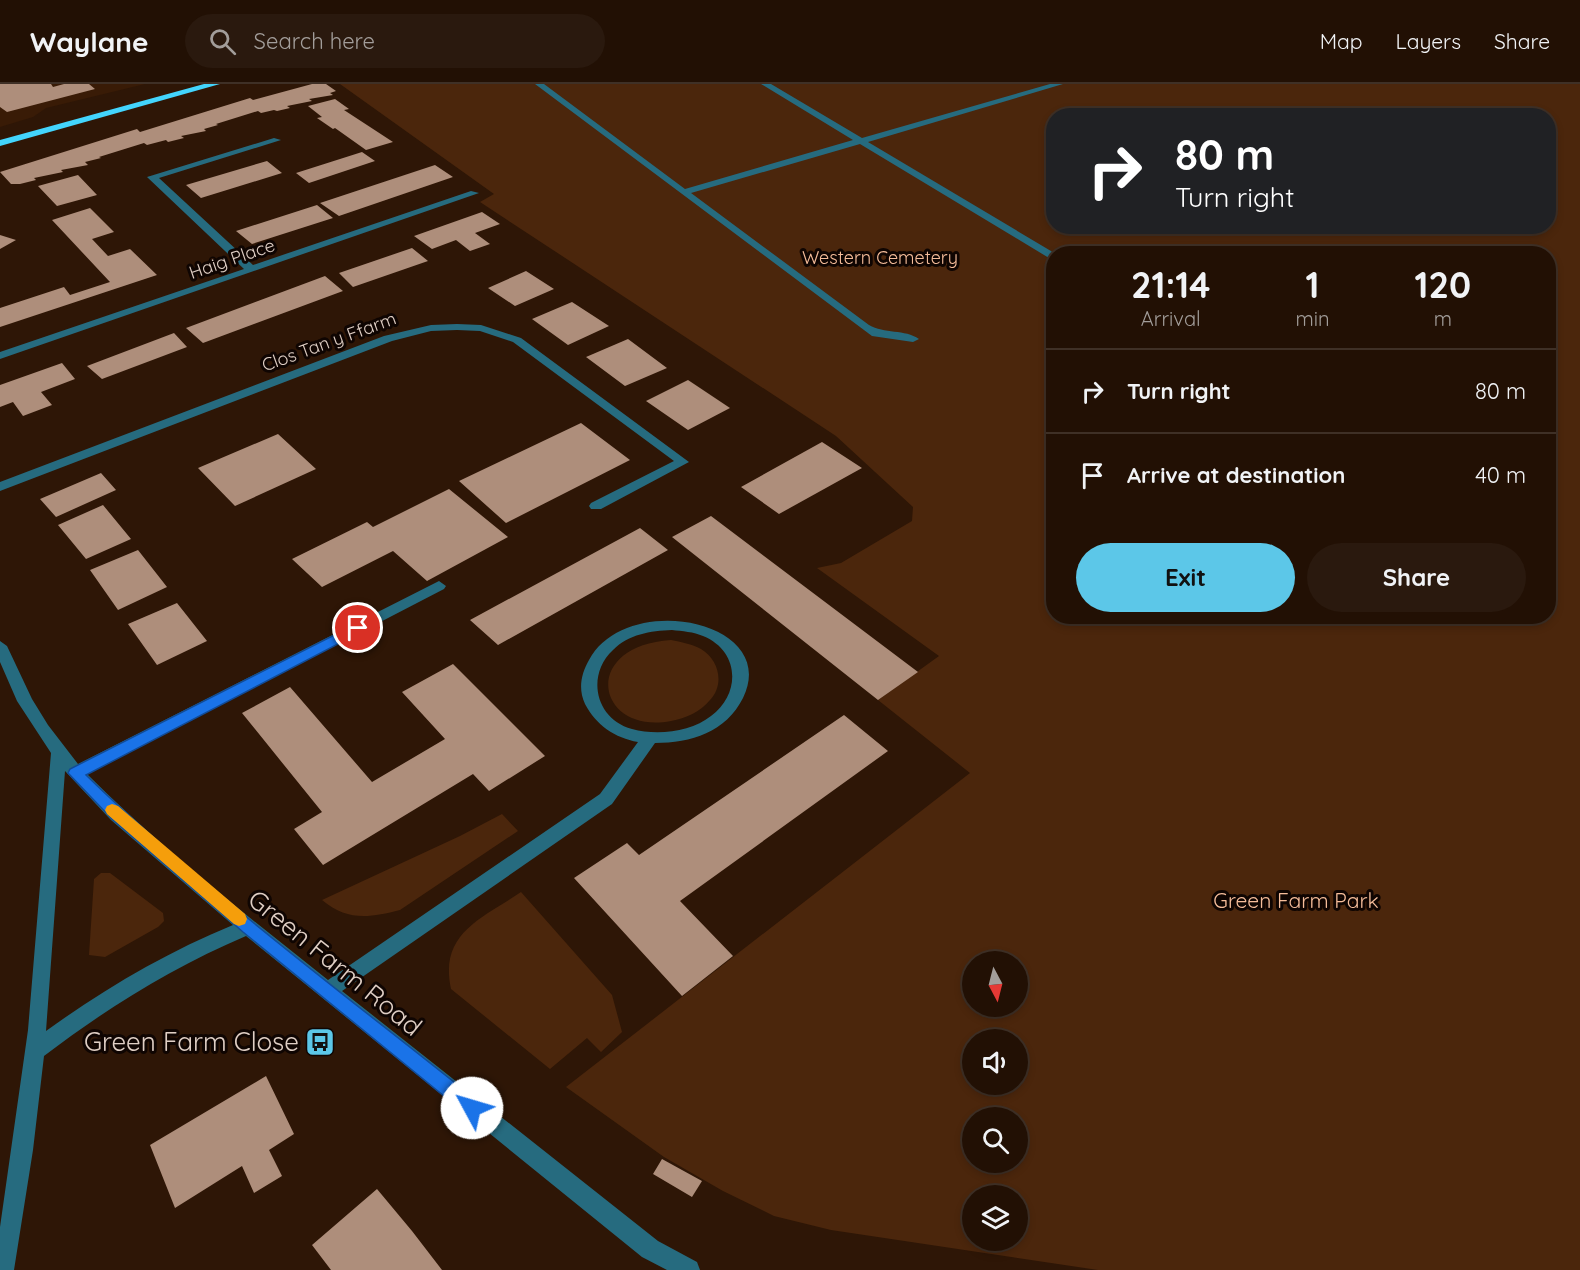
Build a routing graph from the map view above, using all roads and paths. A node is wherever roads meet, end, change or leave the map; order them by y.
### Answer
1 (215, 84) edge
2 (539, 84) edge
3 (765, 84) edge
4 (1059, 84) edge
5 (277, 140) dead end
6 (862, 141) junction
7 (0, 142) edge
8 (684, 192) junction
9 (474, 193) dead end
10 (1046, 252) edge
11 (252, 270) junction
12 (913, 339) dead end
13 (0, 356) edge
14 (0, 487) edge
15 (596, 506) dead end
16 (439, 586) dead end
17 (0, 646) edge
18 (650, 738) junction
19 (59, 754) junction
20 (75, 773) junction
21 (248, 927) junction
22 (328, 991) junction
23 (36, 1050) junction
24 (3, 1270) edge
25 (689, 1270) edge

1 - 7 highway
2 - 8 street
3 - 6 street
4 - 6 street
5 - 11 street
6 - 8 street
6 - 10 street
8 - 12 street
9 - 11 street, Haig Place
11 - 13 street, Haig Place
14 - 15 street, Clos Tan y Ffarm
16 - 20 street
17 - 19 street, Green Farm Road
18 - 18 street
18 - 22 street
19 - 20 street, Green Farm Road
19 - 23 street
20 - 21 street, Green Farm Road
21 - 22 street, Green Farm Road
21 - 23 street
22 - 25 street, Green Farm Road
23 - 24 street

